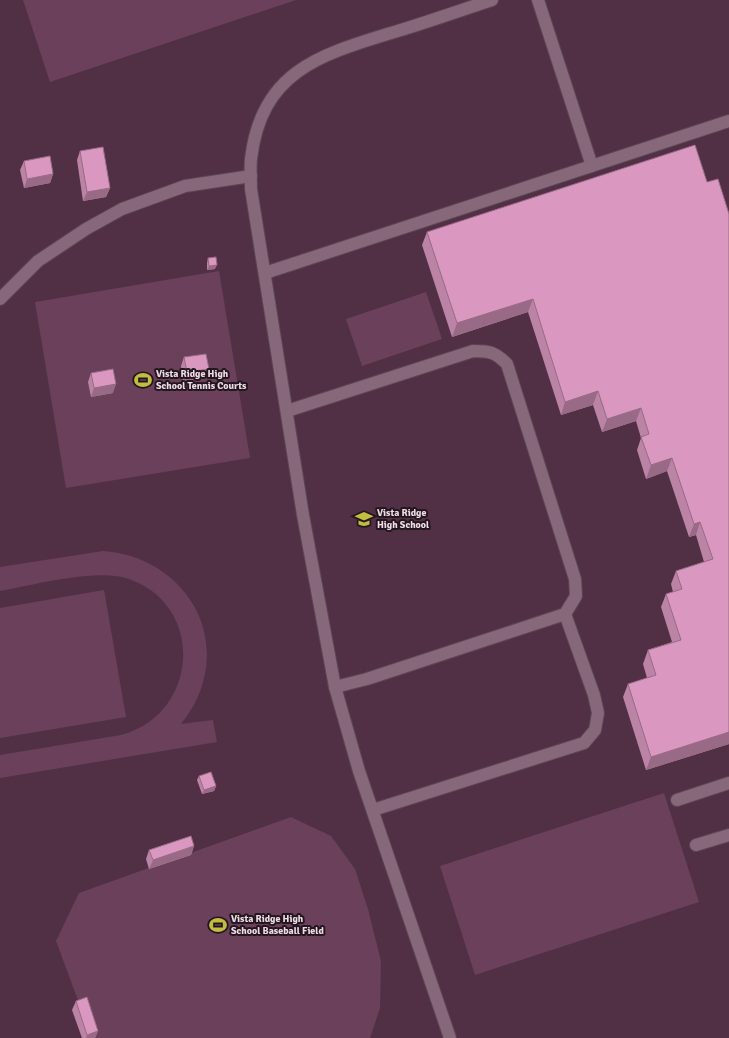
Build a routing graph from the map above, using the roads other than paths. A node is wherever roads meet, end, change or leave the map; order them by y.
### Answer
1 (492, 0) edge
2 (538, 0) edge
3 (729, 121) edge
4 (592, 166) junction
5 (251, 176) junction
6 (265, 273) junction
7 (0, 299) edge
8 (287, 411) junction
9 (565, 614) junction
10 (335, 687) junction
11 (729, 783) edge
12 (677, 800) dead end
13 (373, 810) junction
14 (729, 834) edge
15 (696, 846) dead end
16 (450, 1038) edge

1 - 5 lane
2 - 4 lane
3 - 4 lane
4 - 6 lane
5 - 6 lane
5 - 7 lane
6 - 8 lane
8 - 9 lane
8 - 10 lane
9 - 10 lane
9 - 13 lane
10 - 13 lane
11 - 12 lane
13 - 16 lane
14 - 15 lane

